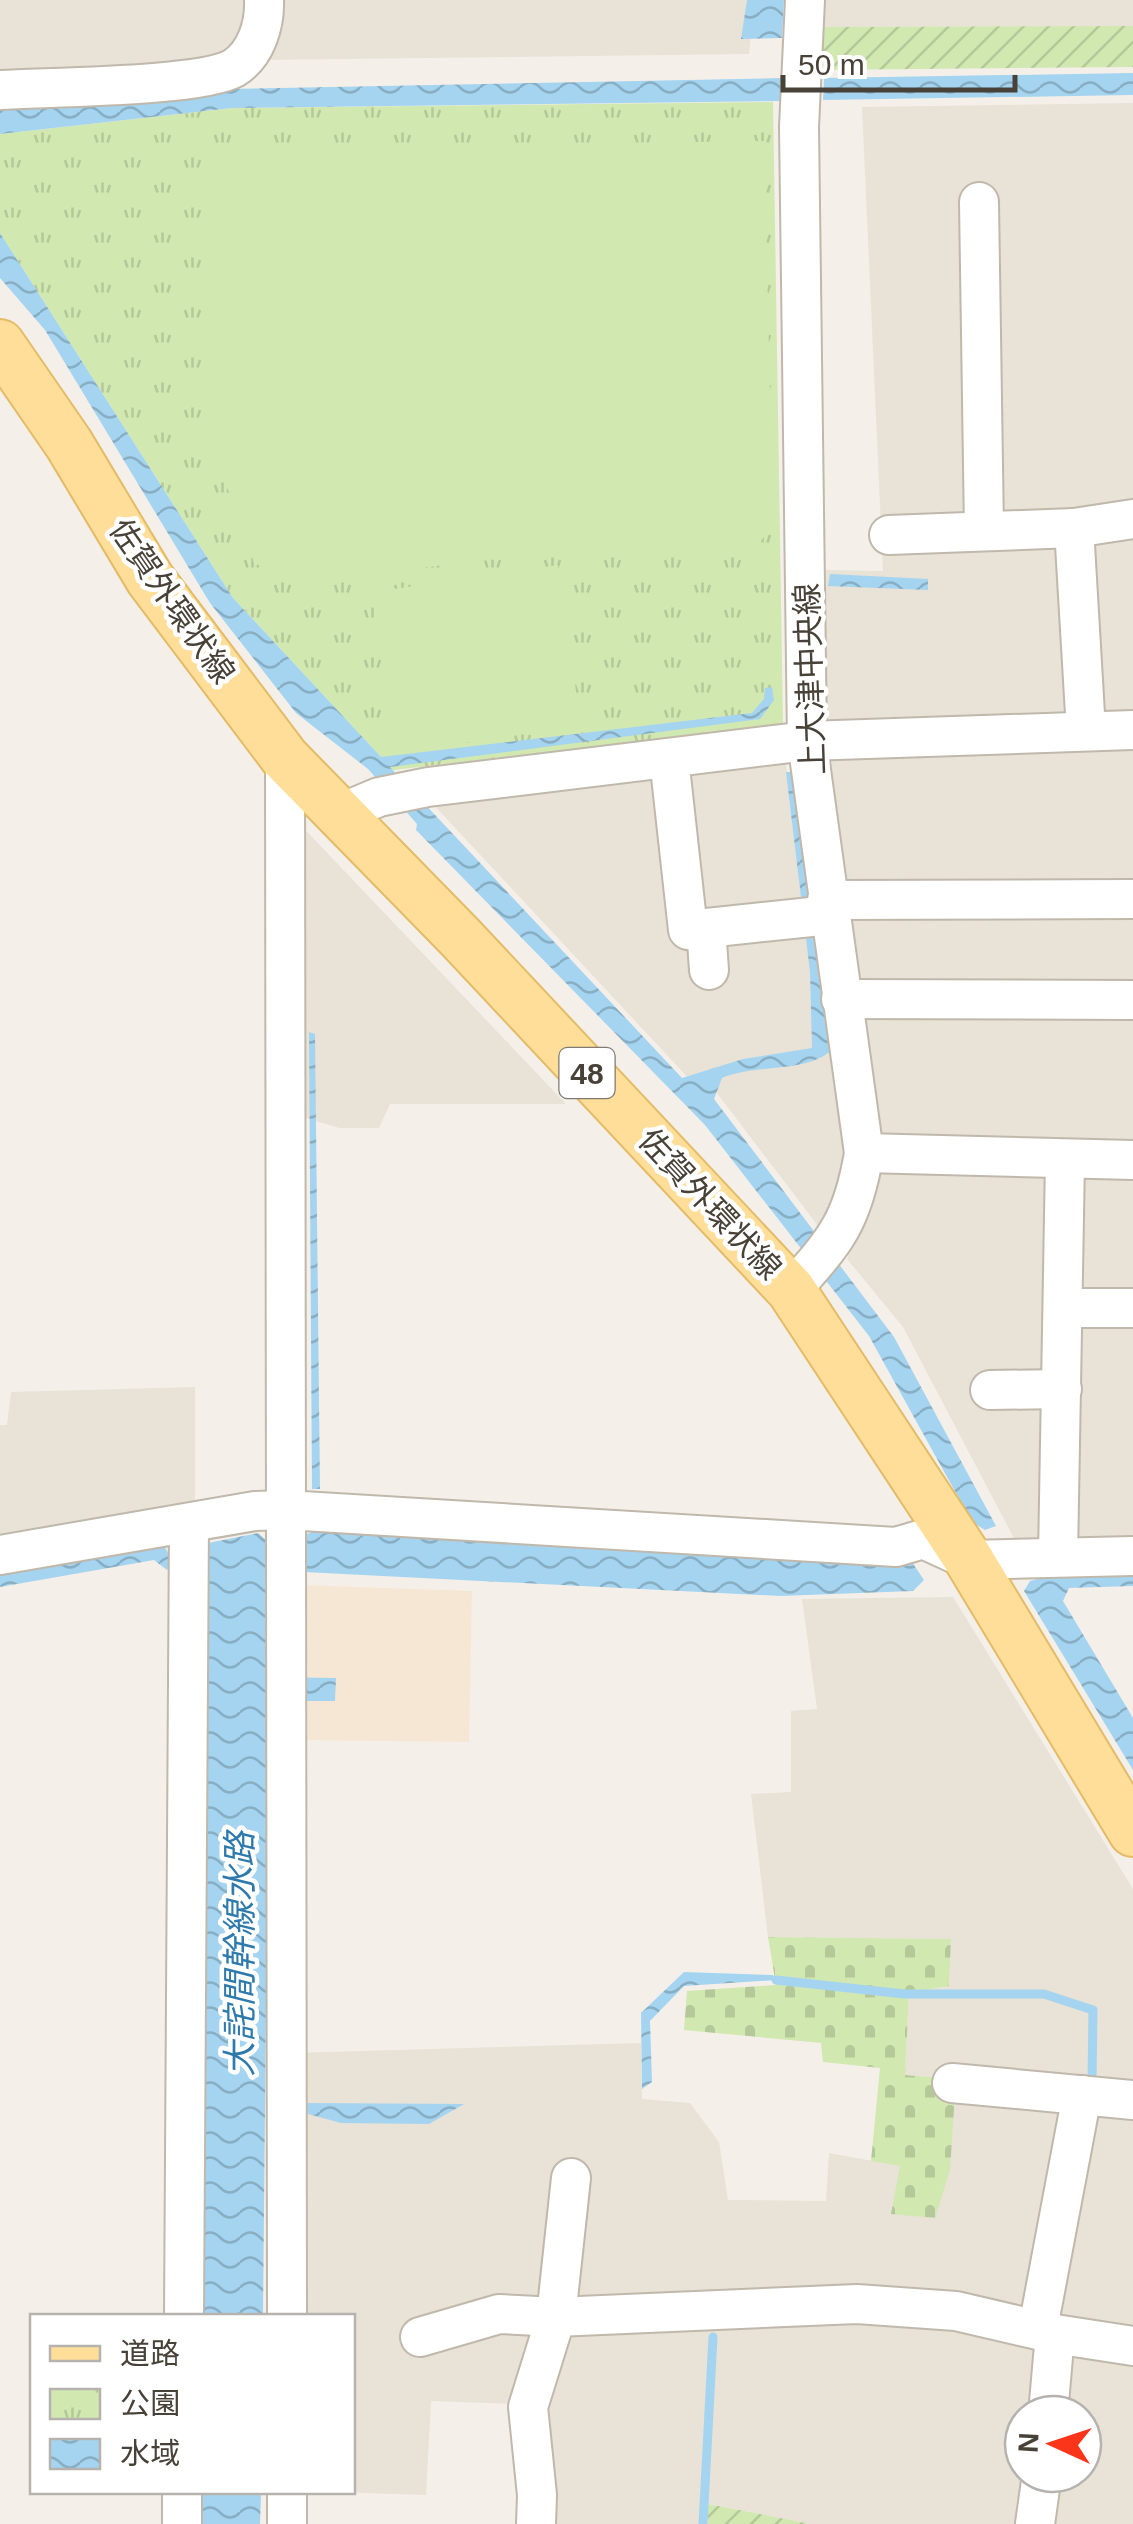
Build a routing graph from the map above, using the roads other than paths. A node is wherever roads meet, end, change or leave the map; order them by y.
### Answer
1 (264, 0) edge
2 (805, 0) edge
3 (0, 90) edge
4 (979, 202) dead end
5 (0, 344) edge
6 (1133, 520) edge
7 (1074, 528) junction
8 (984, 531) junction
9 (889, 535) dead end
10 (1133, 730) edge
11 (1086, 731) junction
12 (808, 741) junction
13 (285, 758) junction
14 (669, 758) junction
15 (360, 805) junction
16 (1133, 898) edge
17 (817, 911) junction
18 (706, 928) junction
19 (709, 970) dead end
20 (841, 999) junction
21 (1133, 1000) edge
22 (864, 1154) junction
23 (1065, 1159) junction
24 (1133, 1160) edge
25 (800, 1280) junction
26 (1064, 1308) junction
27 (1133, 1308) edge
28 (1062, 1388) junction
29 (990, 1390) dead end
30 (286, 1510) junction
31 (189, 1523) junction
32 (0, 1556) edge
33 (1133, 1556) edge
34 (1058, 1557) junction
35 (970, 1560) junction
36 (1133, 1832) edge
37 (952, 2083) dead end
38 (1082, 2095) junction
39 (1133, 2100) edge
40 (571, 2178) dead end
41 (184, 2314) edge
42 (286, 2314) edge
43 (556, 2317) junction
44 (1047, 2331) junction
45 (420, 2337) dead end
46 (1133, 2346) edge
47 (1048, 2394) edge
48 (182, 2494) edge
49 (287, 2494) edge
50 (1039, 2494) edge
51 (182, 2524) edge
52 (287, 2524) edge
53 (536, 2524) edge
54 (1035, 2524) edge

1 - 3 street
2 - 12 street, 上大津中央線
4 - 8 street
5 - 13 main road, 佐賀外環状線 / 48
6 - 7 street
7 - 8 street
7 - 11 street
8 - 9 street
10 - 11 street
11 - 12 street
12 - 14 street
12 - 17 street, 上大津中央線
13 - 15 main road, 佐賀外環状線 / 48
13 - 30 street
14 - 15 street
14 - 18 street
15 - 25 main road, 佐賀外環状線 / 48
16 - 17 street
17 - 18 street
17 - 20 street, 上大津中央線
18 - 19 street
20 - 21 street
20 - 22 street, 上大津中央線
22 - 23 street
22 - 25 street, 上大津中央線
23 - 24 street
23 - 26 street
25 - 35 main road, 佐賀外環状線 / 48
26 - 27 street
26 - 28 street
28 - 29 street
28 - 34 street
30 - 31 street
30 - 35 street
30 - 42 street
31 - 32 street
31 - 41 street
33 - 34 street
34 - 35 street
35 - 36 main road, 佐賀外環状線 / 48
37 - 38 street
38 - 39 street
38 - 44 street
40 - 43 street
43 - 44 street
43 - 45 street
43 - 53 street
44 - 46 street
44 - 47 street
48 - 51 street
49 - 52 street
50 - 54 street

